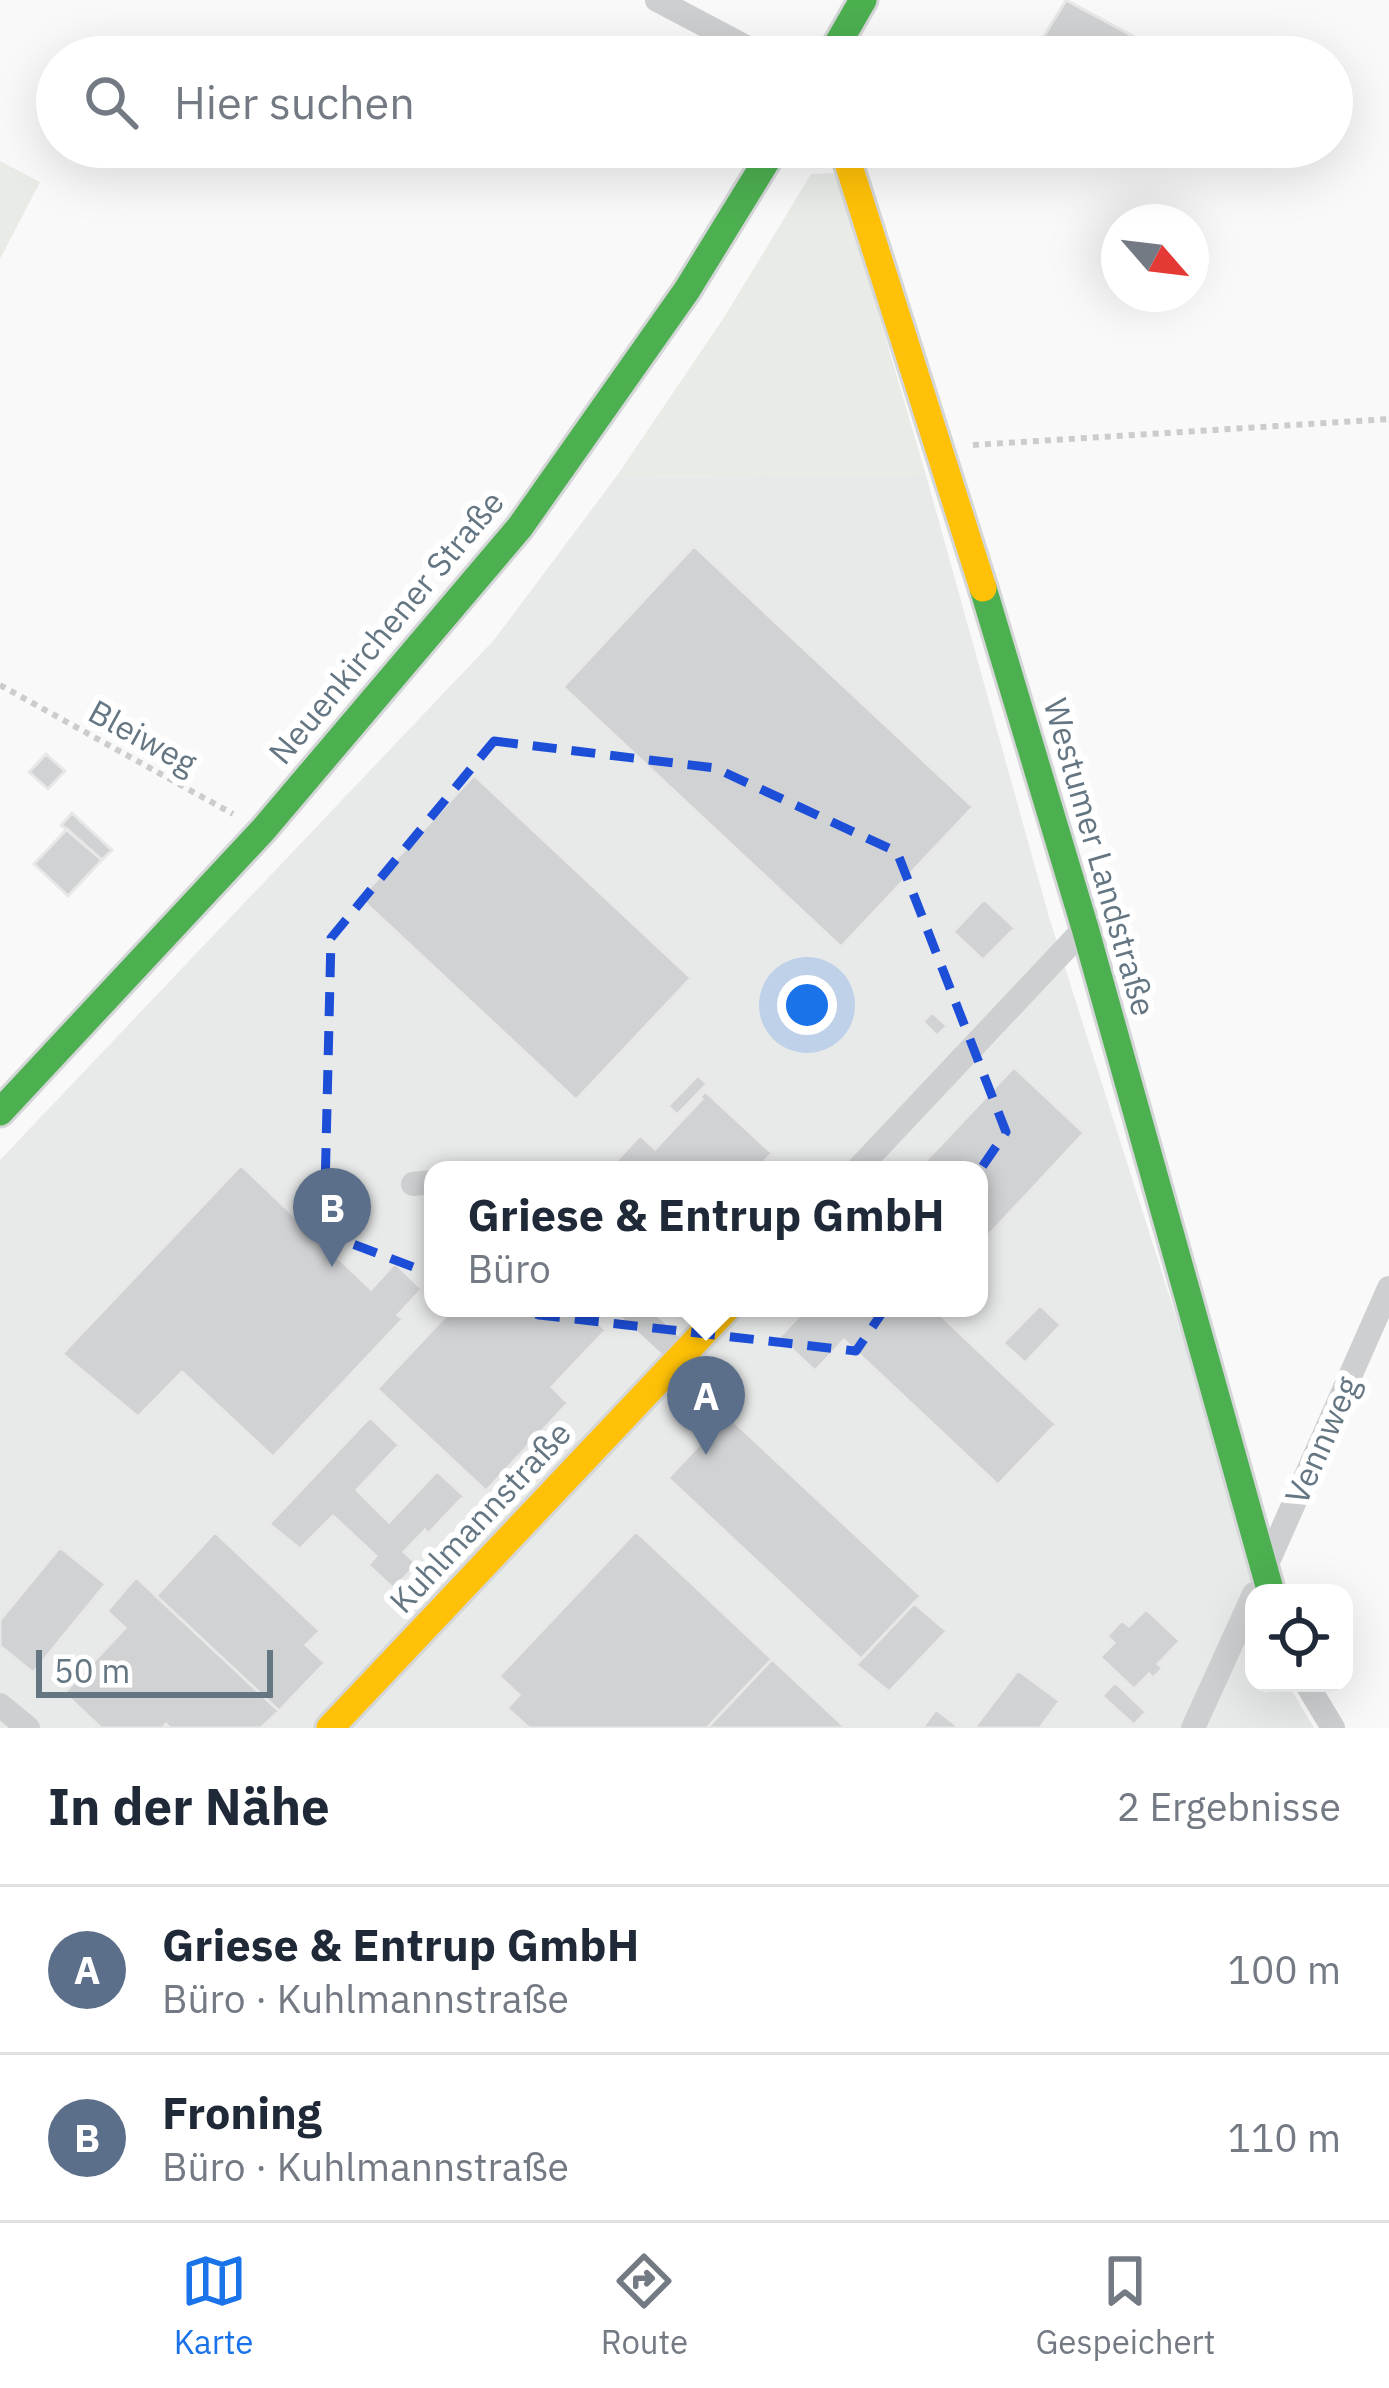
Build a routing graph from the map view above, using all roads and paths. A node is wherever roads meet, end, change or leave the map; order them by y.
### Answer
1 (657, 0) edge
2 (863, 0) edge
3 (725, 36) edge
4 (842, 36) edge
5 (762, 168) edge
6 (850, 168) edge
7 (1389, 419) edge
8 (940, 448) junction
9 (0, 685) edge
10 (263, 830) junction
11 (1085, 928) junction
12 (0, 1112) edge
13 (865, 1161) edge
14 (1389, 1288) edge
15 (640, 1317) edge
16 (719, 1317) edge
17 (682, 1356) junction
18 (1260, 1584) edge
19 (1263, 1584) edge
20 (1245, 1621) edge
21 (1311, 1692) edge
22 (0, 1705) edge
23 (28, 1728) edge
24 (330, 1728) edge
25 (1193, 1728) edge
26 (1333, 1728) edge

1 - 3 street
2 - 4 street
5 - 10 street, Neuenkirchener Straße
6 - 8 street, Westumer Landstraße
7 - 8 path
8 - 11 street, Westumer Landstraße
9 - 10 path, Bleiweg
10 - 12 street, Neuenkirchener Straße
11 - 13 street
11 - 18 street, Westumer Landstraße
14 - 19 street, Vennweg
15 - 17 street
16 - 17 street, Kuhlmannstraße
17 - 24 street, Kuhlmannstraße
20 - 25 street, Vennweg
21 - 26 street
22 - 23 street

